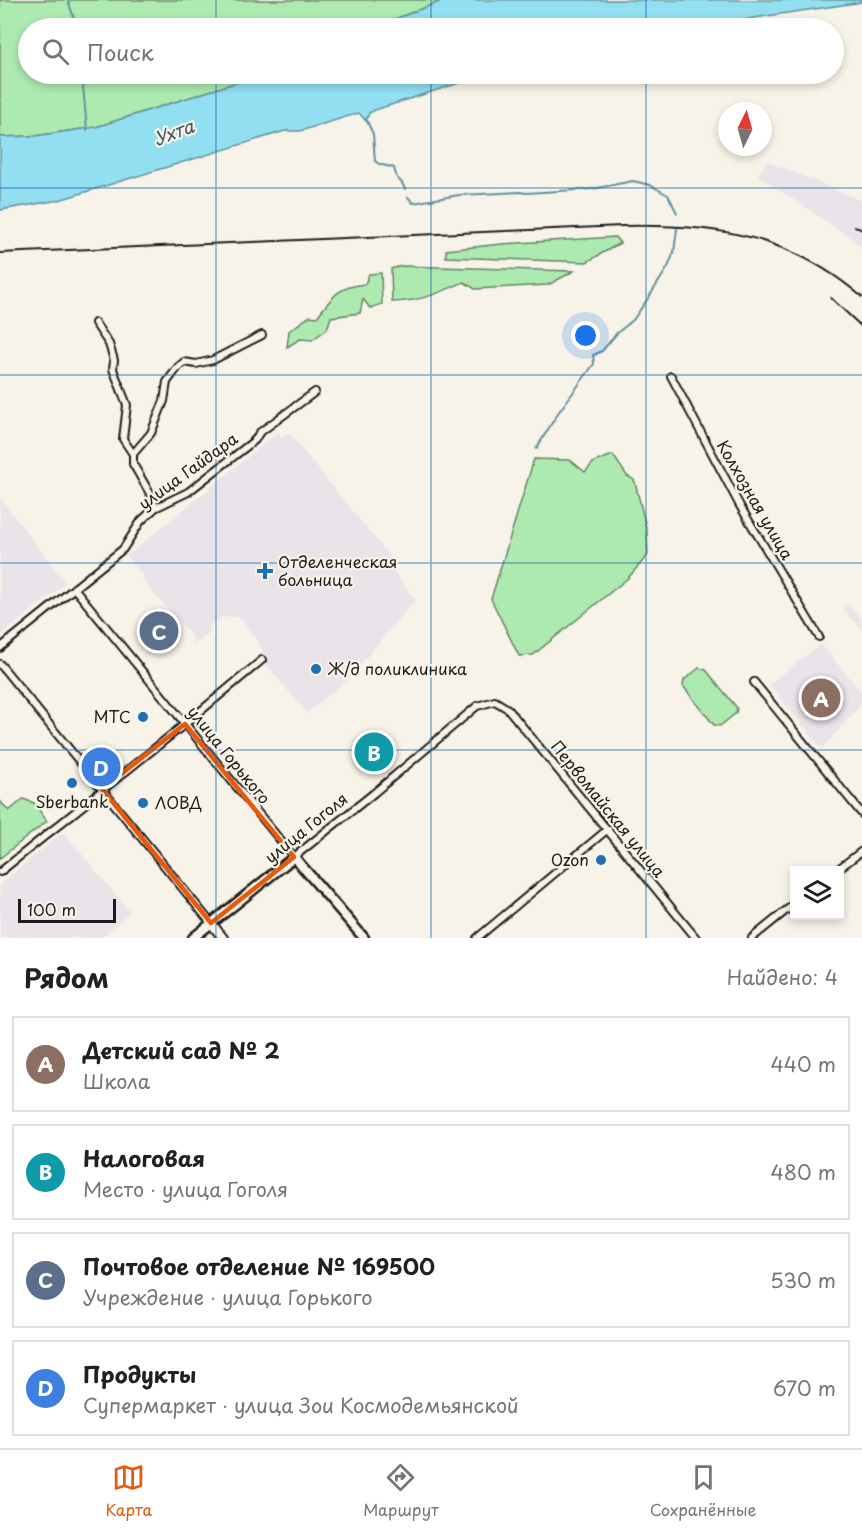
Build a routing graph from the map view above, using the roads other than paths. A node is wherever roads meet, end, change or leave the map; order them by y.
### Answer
1 (95, 323) dead end
2 (262, 335) dead end
3 (671, 376) dead end
4 (315, 392) dead end
5 (133, 454) junction
6 (155, 508) junction
7 (74, 588) junction
8 (819, 637) dead end
9 (0, 648) edge
10 (262, 660) dead end
11 (0, 664) edge
12 (754, 682) dead end
13 (495, 701) joint
14 (185, 724) junction
15 (102, 789) junction
16 (862, 814) edge
17 (608, 829) junction
18 (862, 851) edge
19 (294, 857) junction
20 (842, 866) edge
21 (0, 872) edge
22 (790, 908) edge
23 (211, 923) junction
24 (193, 938) edge
25 (223, 938) edge
26 (364, 938) edge
27 (477, 938) edge
28 (696, 938) edge
29 (752, 938) edge

1 - 5 street
2 - 5 street
3 - 8 street, Колхозная улица
4 - 6 street, улица Гайдара
5 - 6 street
6 - 7 street, улица Гайдара
7 - 9 street, улица Гайдара
7 - 14 street, улица Горького
10 - 14 street
11 - 15 street
12 - 16 street
13 - 17 street, Первомайская улица
13 - 19 street, улица Гоголя
14 - 15 street
14 - 19 street, улица Горького
15 - 21 street
15 - 23 street
17 - 27 street
17 - 28 street, Первомайская улица
18 - 20 street
19 - 23 main road, улица Гоголя
19 - 26 main road, улица Горького
22 - 29 street
23 - 24 main road, улица Гоголя
23 - 25 street

